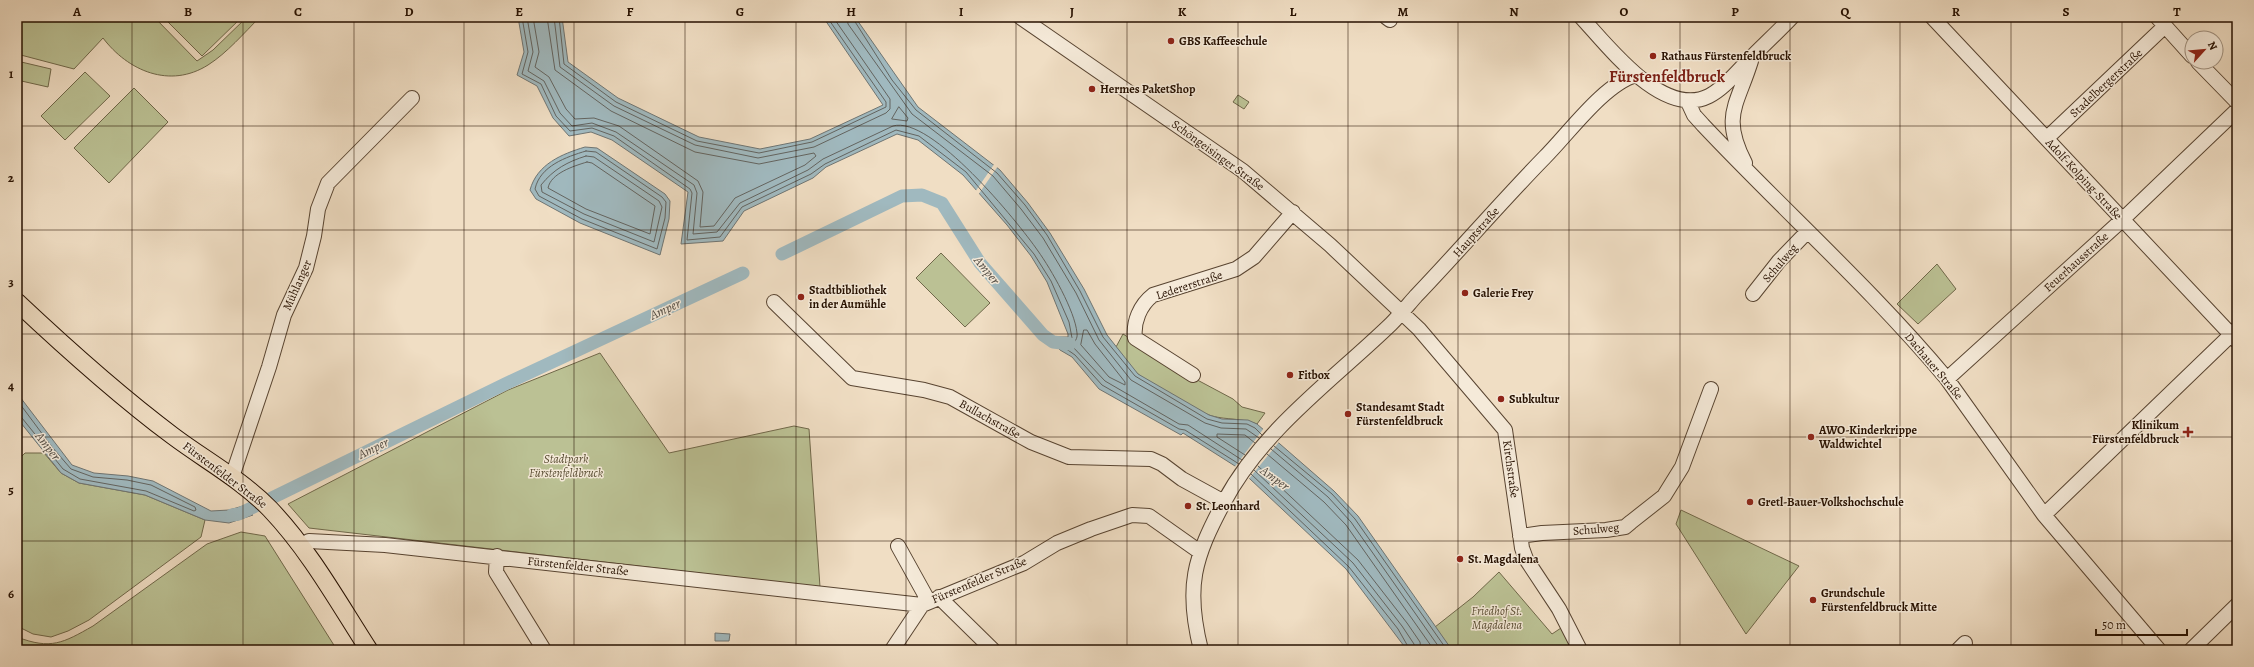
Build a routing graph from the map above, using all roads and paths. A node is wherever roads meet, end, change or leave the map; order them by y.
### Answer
1 (1020, 17) edge
2 (1581, 17) edge
3 (1792, 17) edge
4 (1932, 17) edge
5 (2161, 22) edge
6 (2184, 47) edge
7 (1752, 57) junction
8 (2206, 70) edge
9 (1636, 75) junction
10 (412, 98) dead end
11 (1688, 102) junction
12 (2237, 102) edge
13 (2237, 110) edge
14 (2047, 138) junction
15 (1751, 176) junction
16 (1293, 212) junction
17 (2122, 220) junction
18 (1807, 232) junction
19 (1753, 294) dead end
20 (17, 302) edge
21 (774, 302) dead end
22 (1401, 312) junction
23 (2235, 335) edge
24 (1193, 375) dead end
25 (1947, 379) junction
26 (1711, 389) dead end
27 (232, 477) junction
28 (1224, 502) junction
29 (2044, 515) junction
30 (1520, 536) junction
31 (301, 545) junction
32 (898, 546) dead end
33 (1200, 552) junction
34 (497, 556) junction
35 (930, 601) junction
36 (2237, 605) edge
37 (369, 650) edge
38 (544, 650) edge
39 (892, 650) edge
40 (992, 650) edge
41 (1201, 650) edge
42 (1580, 650) edge
43 (2159, 650) edge
44 (2191, 650) edge

1 - 16 street, Schöngeisinger Straße
2 - 9 street
3 - 7 street
4 - 14 street, Adolf-Kolping-Straße
5 - 6 street, Stadelbergerstraße
5 - 14 street, Stadelbergerstraße
7 - 11 street
7 - 15 street
8 - 12 street
9 - 11 street
9 - 22 street, Hauptstraße
10 - 27 street, Mühlanger
11 - 15 street, Dachauer Straße
13 - 17 street, Feuerhausstraße
14 - 17 street, Adolf-Kolping-Straße
15 - 18 street, Dachauer Straße
16 - 22 street, Schöngeisinger Straße
16 - 24 street, Ledererstraße
17 - 23 street, Adolf-Kolping-Straße
17 - 25 street, Feuerhausstraße
18 - 19 street, Schulweg
18 - 25 street, Dachauer Straße
20 - 27 main road, Fürstenfelder Straße
21 - 28 street, Bullachstraße
22 - 28 street, Hauptstraße
22 - 30 street, Kirchstraße
23 - 29 street
25 - 29 street, Dachauer Straße
26 - 30 street, Schulweg
27 - 31 main road, Fürstenfelder Straße
28 - 33 street, Hauptstraße
29 - 43 street, Dachauer Straße
30 - 42 street, Kirchstraße
31 - 34 street, Fürstenfelder Straße
31 - 37 main road
32 - 35 street
33 - 35 street, Fürstenfelder Straße
33 - 41 street, Hauptstraße
34 - 35 street, Fürstenfelder Straße
34 - 38 street
35 - 39 street
35 - 40 street
36 - 44 street

